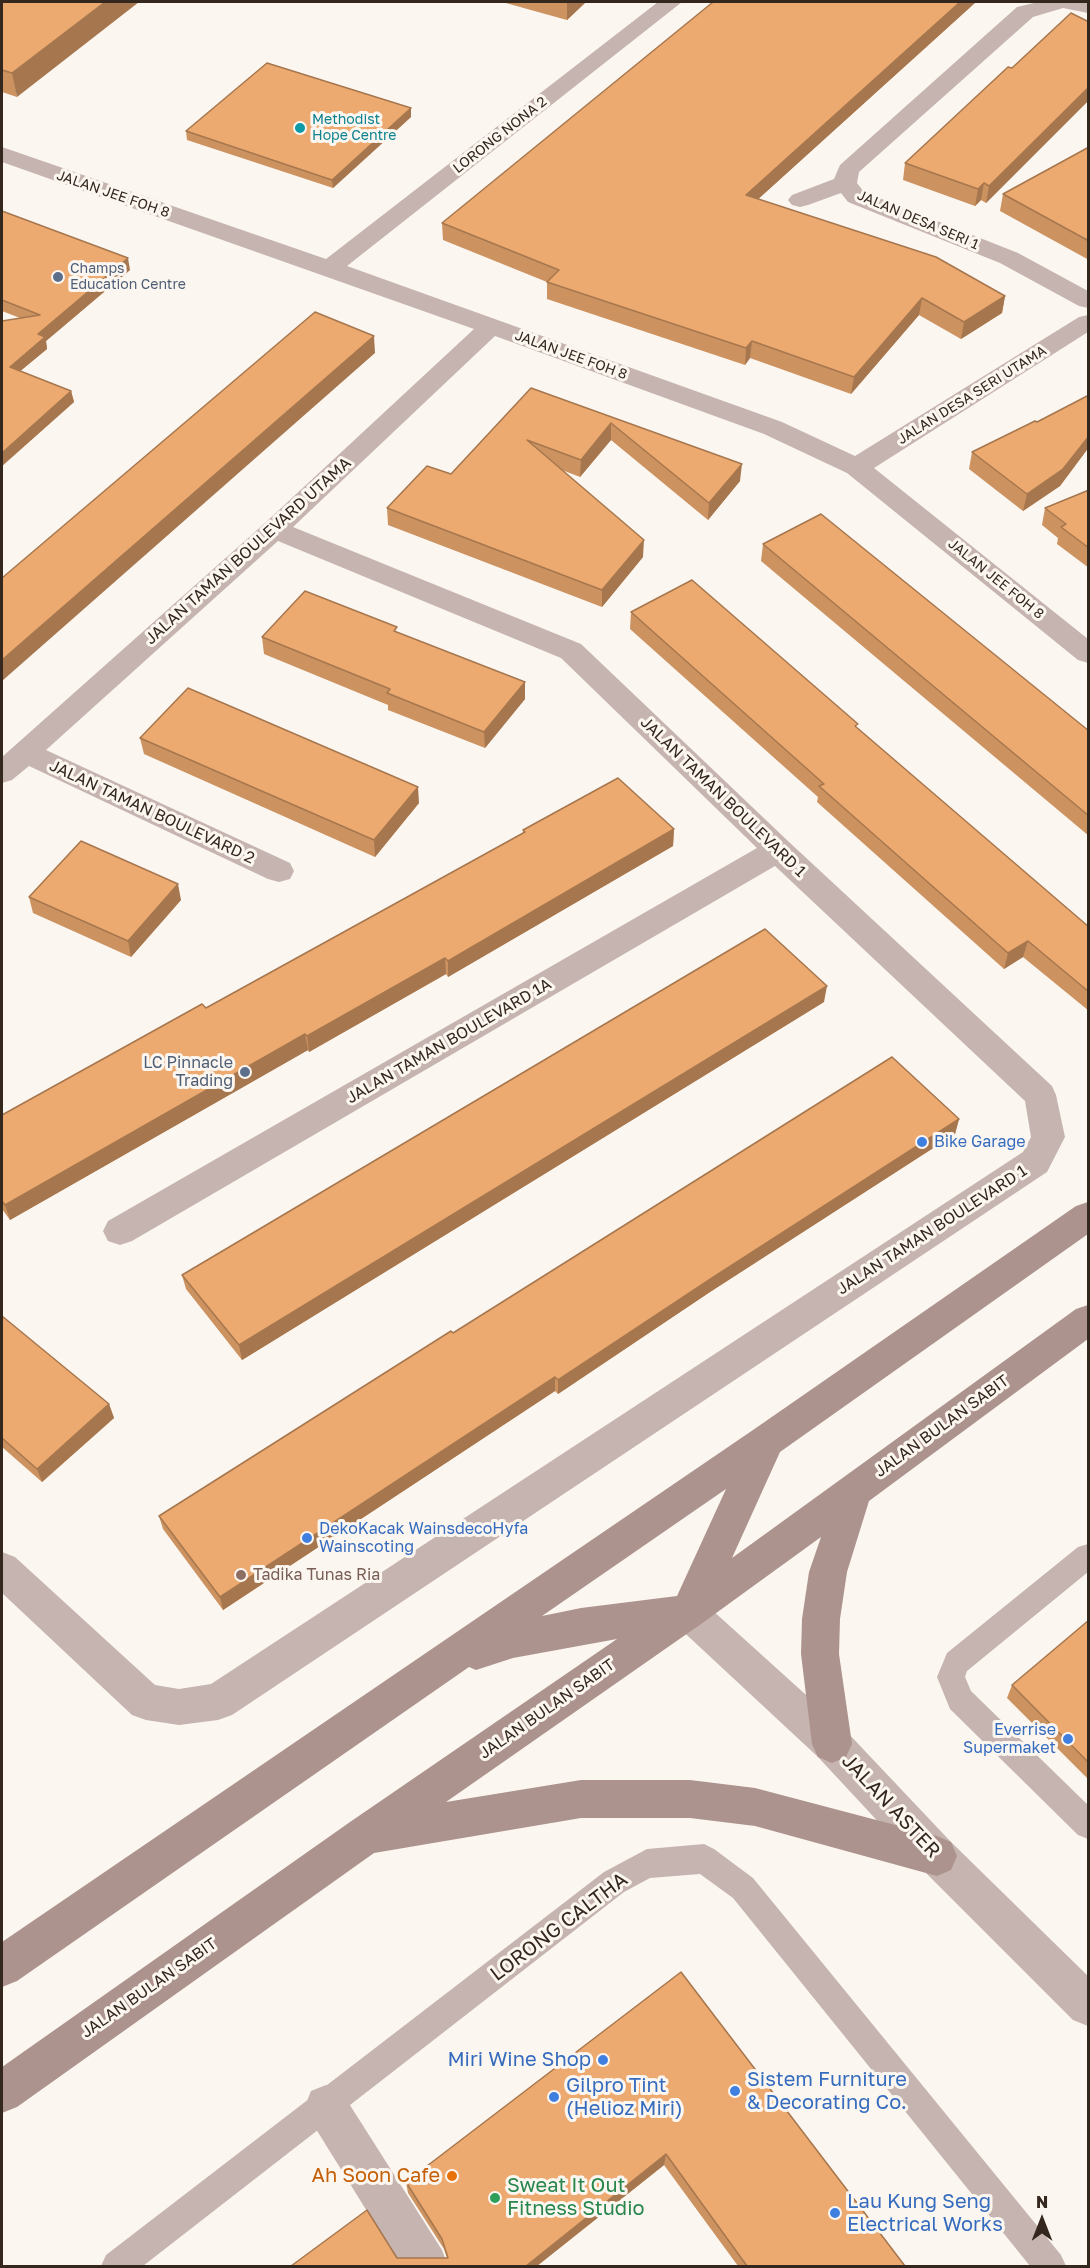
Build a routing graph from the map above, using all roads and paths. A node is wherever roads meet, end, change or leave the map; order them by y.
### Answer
1 (671, 2) edge
2 (1059, 2) edge
3 (1067, 2) edge
4 (1089, 8) edge
5 (2, 154) edge
6 (845, 183) junction
7 (800, 200) dead end
8 (329, 268) junction
9 (1089, 301) edge
10 (1089, 322) edge
11 (492, 326) junction
12 (856, 467) junction
13 (274, 529) junction
14 (1089, 653) edge
15 (25, 752) junction
16 (2, 773) edge
17 (778, 850) junction
18 (279, 871) dead end
19 (1089, 1216) edge
20 (120, 1231) dead end
21 (1089, 1320) edge
22 (766, 1442) junction
23 (854, 1490) junction
24 (1089, 1556) edge
25 (2, 1569) edge
26 (688, 1612) junction
27 (439, 1665) junction
28 (832, 1744) junction
29 (1089, 1825) edge
30 (364, 1836) junction
31 (937, 1856) junction
32 (2, 1966) edge
33 (1089, 2005) edge
34 (2, 2092) edge
35 (326, 2106) junction
36 (117, 2266) edge
37 (426, 2266) edge
38 (1050, 2266) edge

1 - 8 street, LORONG NONA 2
2 - 6 street, JALAN DESA SERI 1
3 - 4 street
5 - 8 street, JALAN JEE FOH 8
6 - 7 street
6 - 9 street, JALAN DESA SERI 1
8 - 11 street, JALAN JEE FOH 8
10 - 12 street, JALAN DESA SERI UTAMA
11 - 12 street, JALAN JEE FOH 8
11 - 13 street, JALAN TAMAN BOULEVARD UTAMA
12 - 14 street, JALAN JEE FOH 8
13 - 15 street, JALAN TAMAN BOULEVARD UTAMA
13 - 17 street, JALAN TAMAN BOULEVARD 1
15 - 16 street, JALAN TAMAN BOULEVARD UTAMA
15 - 18 street, JALAN TAMAN BOULEVARD 2
17 - 20 street, JALAN TAMAN BOULEVARD 1A
17 - 25 street, JALAN TAMAN BOULEVARD 1
19 - 22 main road
21 - 23 main road, JALAN BULAN SABIT
22 - 26 main road
22 - 27 main road
23 - 26 main road, JALAN BULAN SABIT
23 - 28 main road
24 - 29 lane
26 - 27 main road
26 - 28 street, JALAN ASTER
26 - 30 main road, JALAN BULAN SABIT
27 - 32 main road
28 - 31 street, JALAN ASTER
30 - 31 main road
30 - 34 main road, JALAN BULAN SABIT
31 - 33 street, JALAN ASTER
35 - 36 lane, LORONG CALTHA
35 - 37 street
35 - 38 lane, LORONG CALTHA

